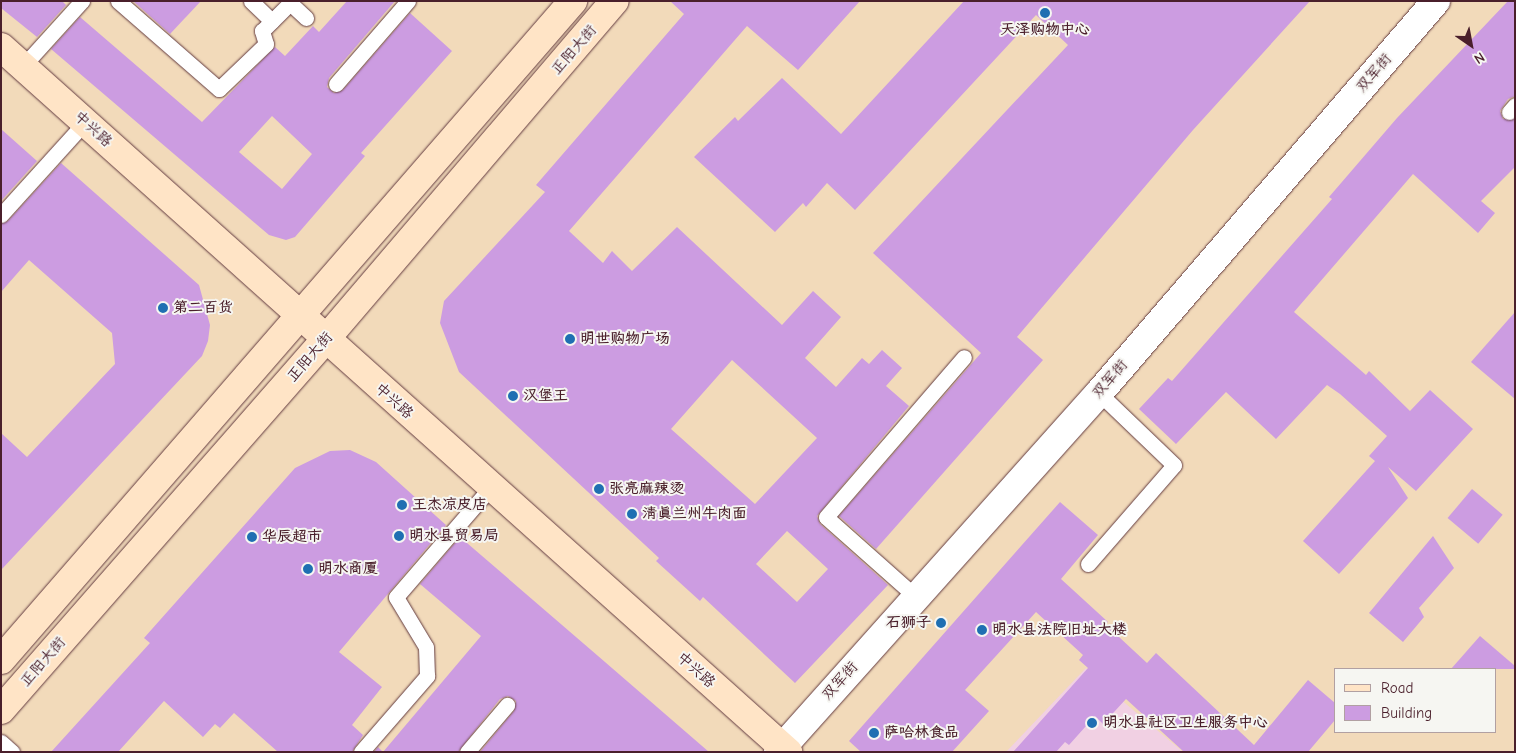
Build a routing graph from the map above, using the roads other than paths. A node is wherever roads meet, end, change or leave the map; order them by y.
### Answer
1 (82, 1) edge
2 (118, 1) edge
3 (251, 1) edge
4 (408, 1) edge
5 (615, 1) edge
6 (1436, 1) edge
7 (569, 3) edge
8 (306, 18) dead end
9 (272, 22) junction
10 (1, 47) edge
11 (24, 66) junction
12 (336, 84) dead end
13 (85, 122) junction
14 (1, 215) edge
15 (300, 318) junction
16 (325, 340) junction
17 (964, 357) dead end
18 (1099, 393) junction
19 (491, 487) junction
20 (1088, 564) dead end
21 (916, 596) junction
22 (1, 660) edge
23 (507, 705) dead end
24 (1, 710) edge
25 (1, 742) edge
26 (783, 750) edge
27 (12, 752) edge
28 (361, 752) edge
29 (468, 752) edge

1 - 11 lane
2 - 9 lane
3 - 9 lane
4 - 12 lane
5 - 16 main road, 正阳大街
6 - 18 street, 双军街
7 - 15 main road
8 - 9 lane
10 - 11 main road, 中兴路
11 - 13 main road, 中兴路
13 - 14 lane
13 - 15 main road, 中兴路
15 - 16 main road, 中兴路
15 - 22 main road
16 - 19 main road, 中兴路
16 - 24 main road, 正阳大街
17 - 21 lane
18 - 20 lane
18 - 21 street, 双军街
19 - 26 main road, 中兴路
19 - 28 lane
21 - 26 street, 双军街
23 - 29 lane
25 - 27 lane

